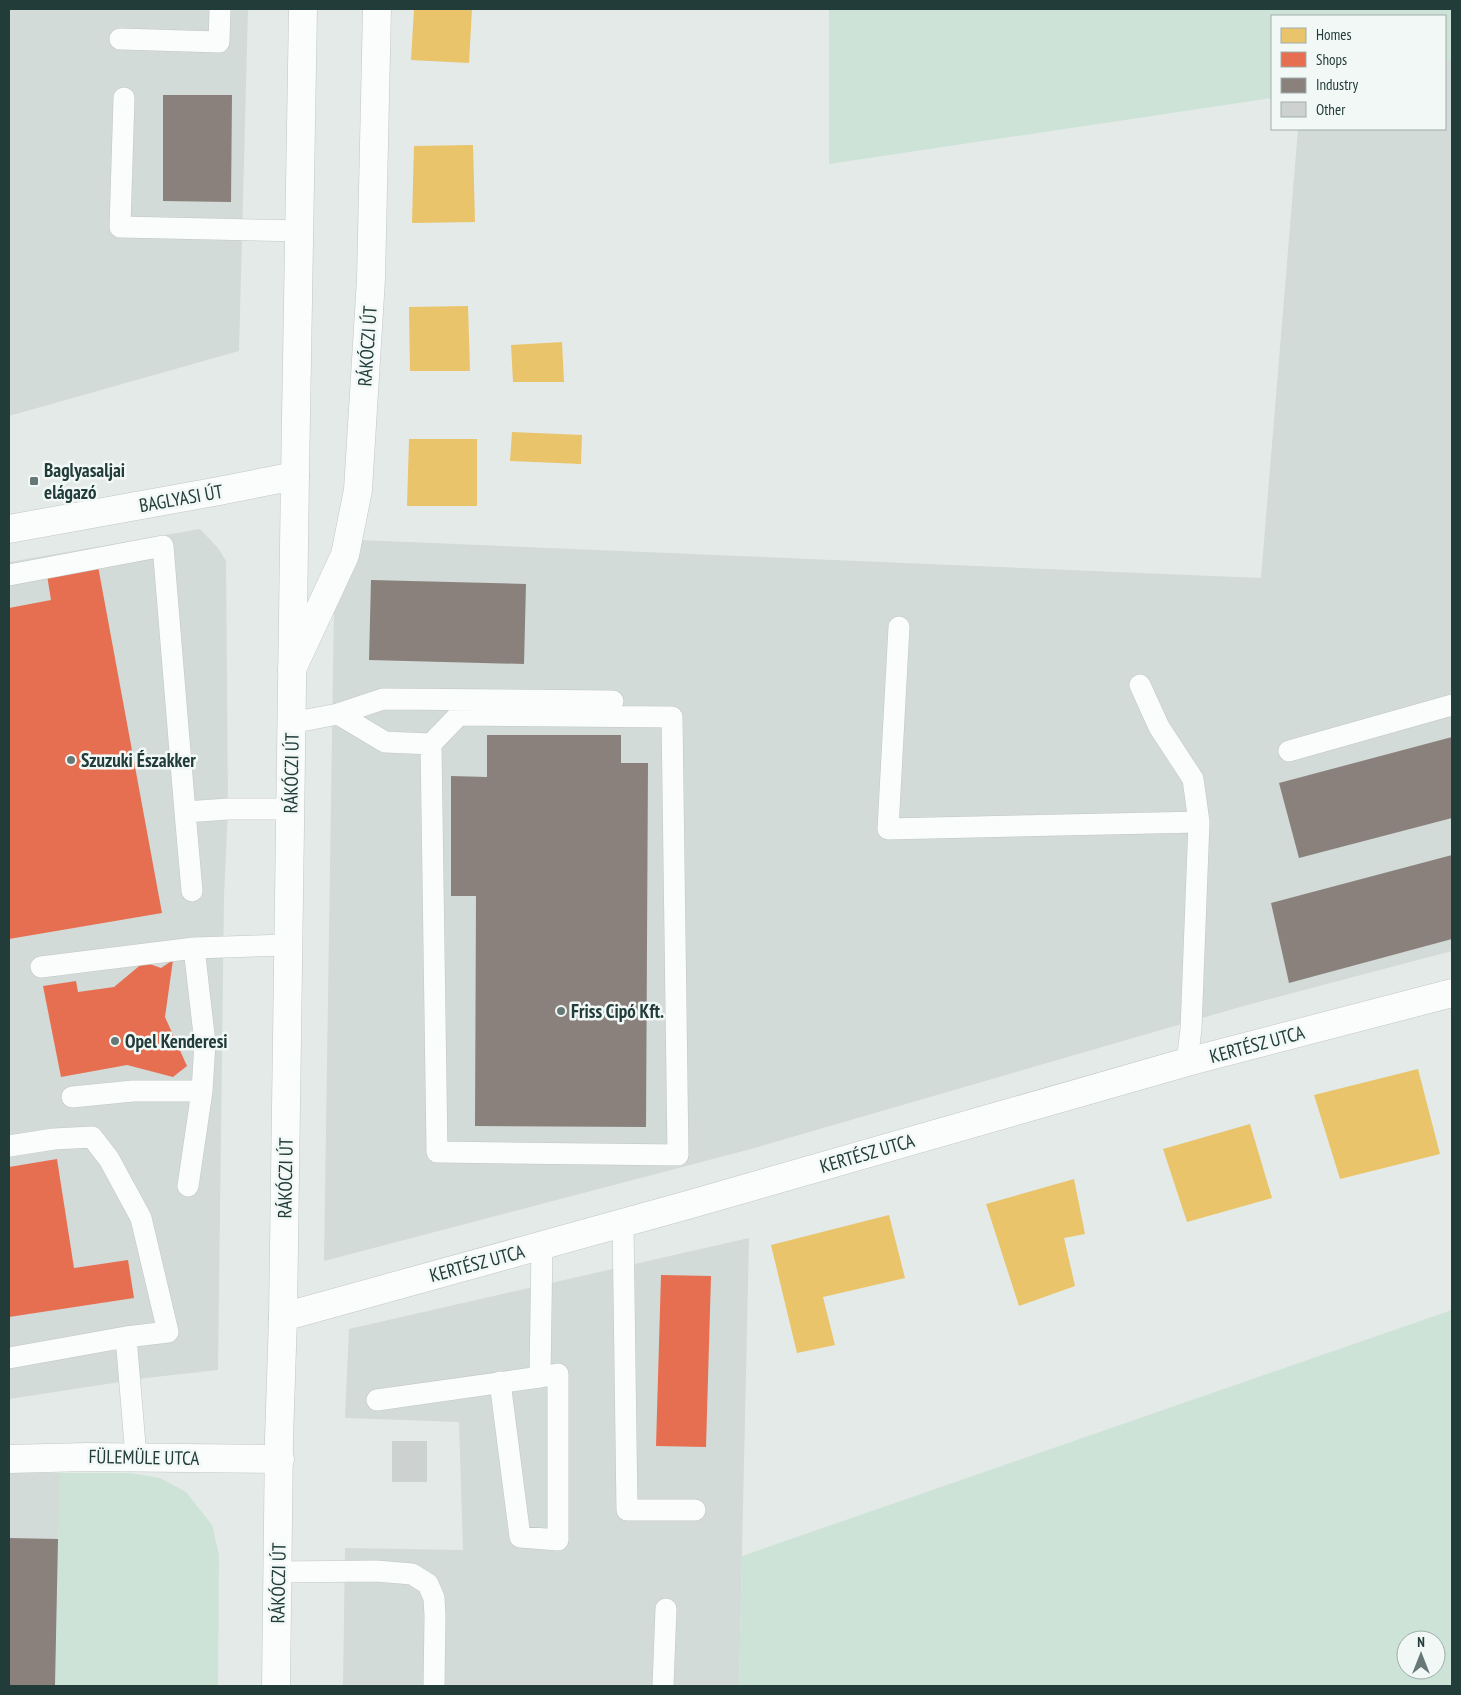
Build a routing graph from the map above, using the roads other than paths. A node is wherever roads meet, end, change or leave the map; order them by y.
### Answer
1 (220, 9) edge
2 (303, 9) edge
3 (377, 9) edge
4 (120, 39) dead end
5 (124, 98) dead end
6 (300, 231) junction
7 (294, 476) junction
8 (9, 529) edge
9 (9, 575) edge
10 (899, 627) dead end
11 (292, 669) junction
12 (1140, 685) dead end
13 (613, 701) dead end
14 (1452, 705) edge
15 (338, 714) junction
16 (291, 724) junction
17 (430, 744) junction
18 (1289, 751) dead end
19 (290, 809) junction
20 (185, 812) junction
21 (1199, 822) junction
22 (192, 891) dead end
23 (288, 945) junction
24 (194, 948) junction
25 (41, 967) dead end
26 (1452, 993) edge
27 (1187, 1062) junction
28 (202, 1091) junction
29 (72, 1097) dead end
30 (9, 1146) edge
31 (188, 1186) dead end
32 (623, 1222) junction
33 (542, 1245) junction
34 (283, 1317) junction
35 (126, 1337) junction
36 (9, 1358) edge
37 (540, 1377) junction
38 (500, 1382) junction
39 (377, 1400) dead end
40 (136, 1457) junction
41 (9, 1459) edge
42 (280, 1459) junction
43 (695, 1510) dead end
44 (278, 1572) junction
45 (666, 1609) dead end
46 (276, 1686) edge
47 (434, 1686) edge
48 (663, 1686) edge

1 - 4 lane
2 - 6 street, RÁKÓCZI ÚT
3 - 11 street, RÁKÓCZI ÚT
5 - 6 lane
6 - 7 street, RÁKÓCZI ÚT
7 - 8 street, BAGLYASI ÚT
7 - 11 street, RÁKÓCZI ÚT
9 - 20 lane
10 - 21 lane
11 - 16 street, RÁKÓCZI ÚT
12 - 21 lane
13 - 15 lane
14 - 18 lane
15 - 16 lane
15 - 17 lane
16 - 19 street, RÁKÓCZI ÚT
17 - 17 lane
19 - 20 lane
19 - 23 street, RÁKÓCZI ÚT
20 - 22 lane
21 - 27 lane
23 - 24 lane
23 - 34 street, RÁKÓCZI ÚT
24 - 25 lane
24 - 28 lane
26 - 27 street, KERTÉSZ UTCA
27 - 32 street, KERTÉSZ UTCA
28 - 29 lane
28 - 31 lane
30 - 35 lane
32 - 33 street, KERTÉSZ UTCA
32 - 43 lane
33 - 34 street, KERTÉSZ UTCA
33 - 37 lane
34 - 42 street, RÁKÓCZI ÚT
35 - 36 lane
35 - 40 lane
37 - 38 lane
37 - 38 lane
38 - 39 lane
40 - 41 street, FÜLEMÜLE UTCA
40 - 42 street, FÜLEMÜLE UTCA
42 - 44 street, RÁKÓCZI ÚT
44 - 46 street, RÁKÓCZI ÚT
44 - 47 lane
45 - 48 lane

